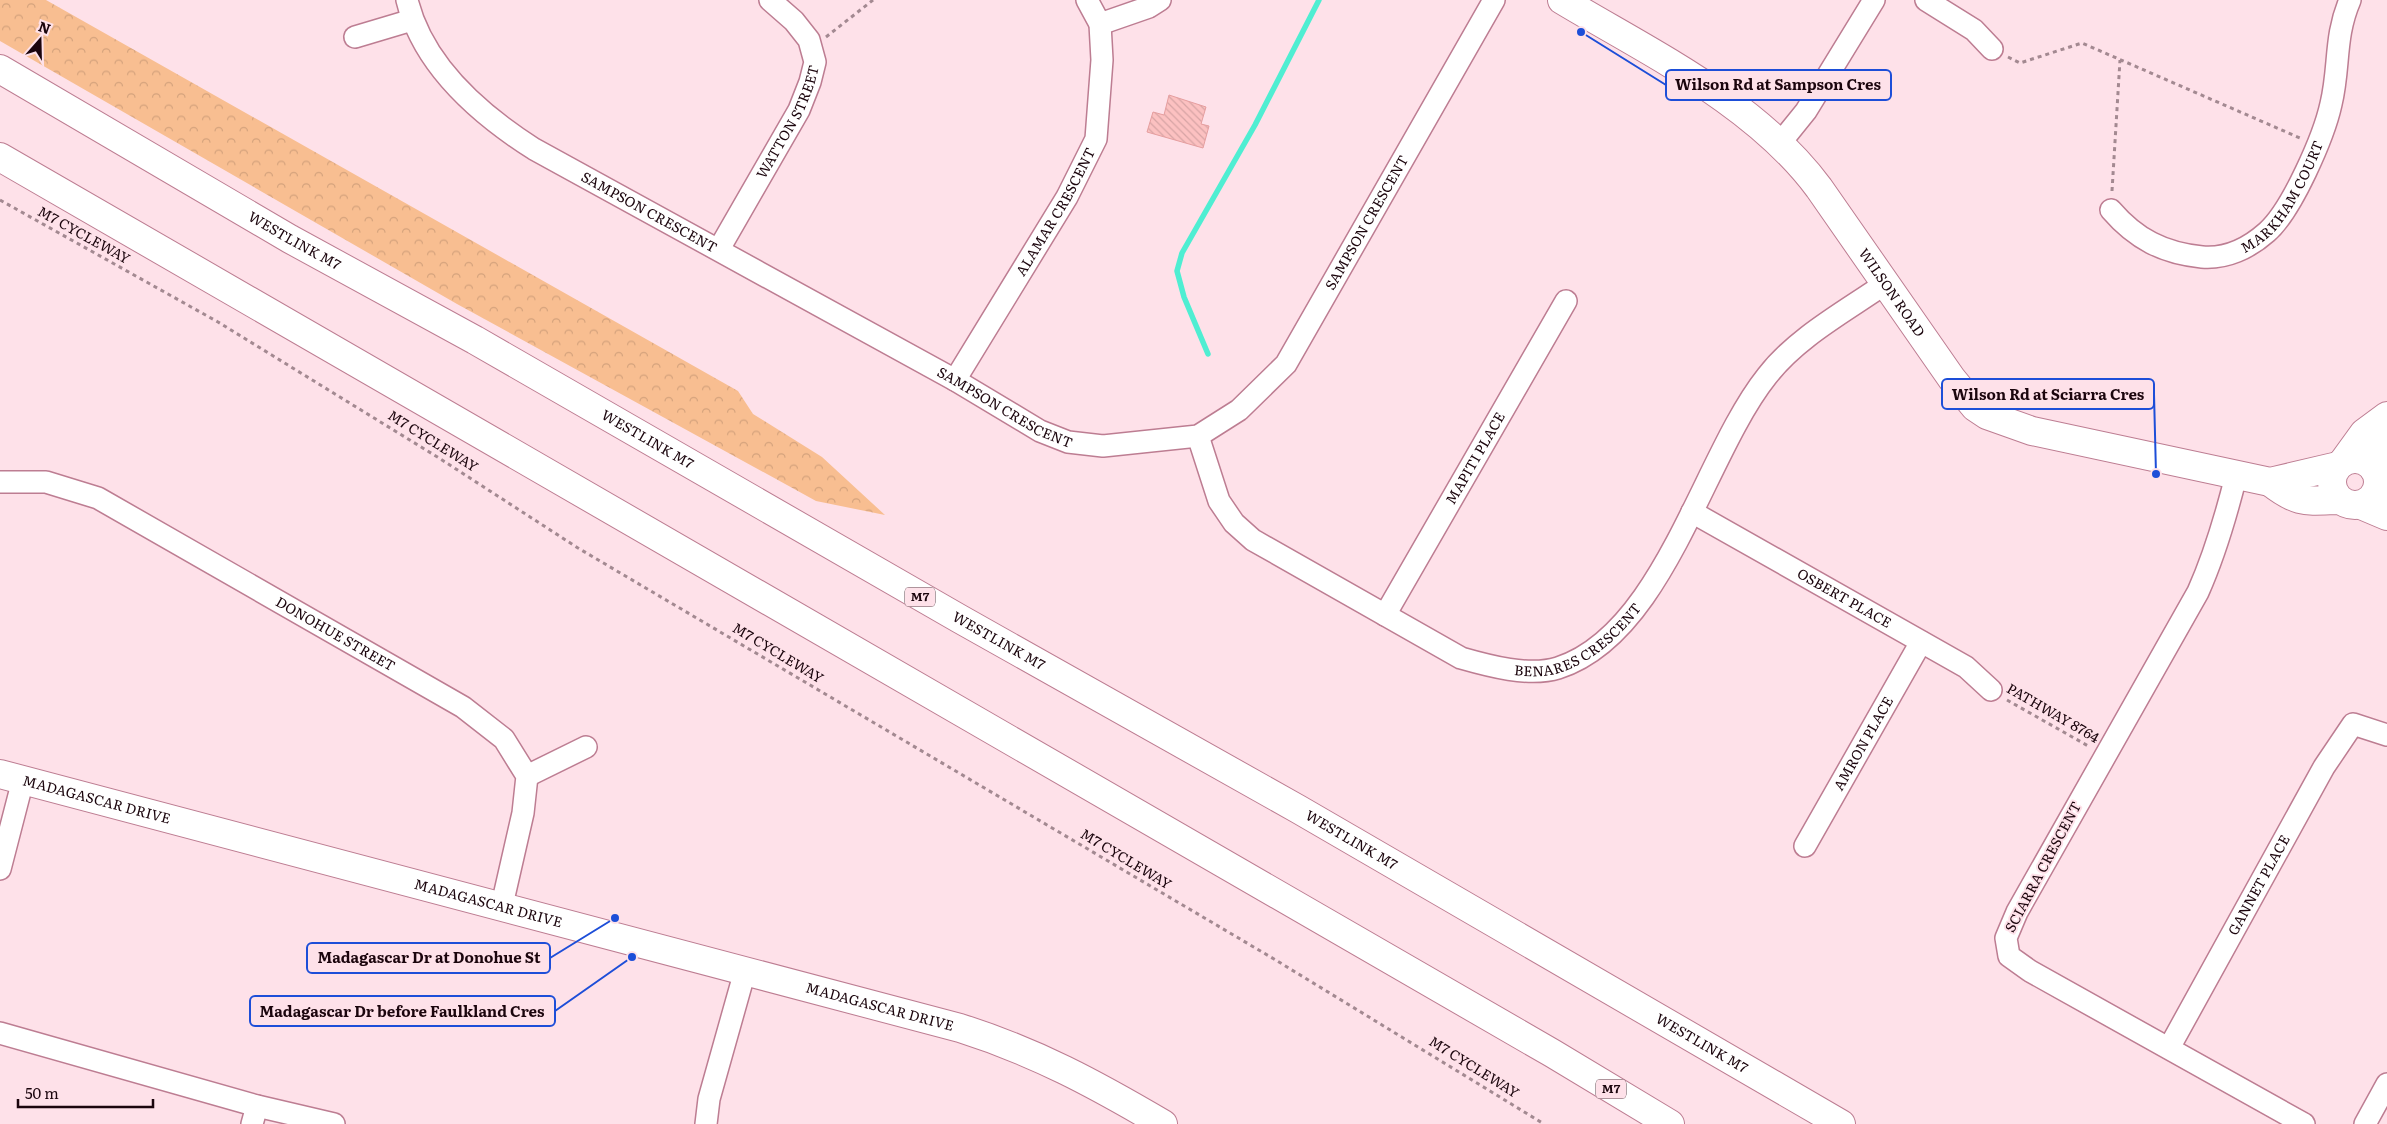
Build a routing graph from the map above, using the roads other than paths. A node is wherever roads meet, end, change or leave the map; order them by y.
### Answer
1 (407, 0) edge
2 (770, 0) edge
3 (1087, 0) edge
4 (1160, 0) edge
5 (1494, 0) edge
6 (1562, 0) edge
7 (1874, 0) edge
8 (1926, 0) edge
9 (2350, 0) edge
10 (412, 20) junction
11 (1100, 24) junction
12 (355, 37) dead end
13 (1992, 49) road end
14 (0, 69) edge
15 (1781, 142) junction
16 (0, 157) edge
17 (2111, 210) road end
18 (719, 249) junction
19 (1886, 283) junction
20 (1566, 301) dead end
21 (955, 380) junction
22 (2387, 416) edge
23 (2387, 423) edge
24 (1198, 436) junction
25 (2340, 464) junction
26 (2236, 476) junction
27 (2380, 480) edge
28 (0, 482) edge
29 (2270, 482) junction
30 (2350, 502) junction
31 (1692, 512) junction
32 (2387, 516) edge
33 (1385, 615) junction
34 (1921, 642) junction
35 (1991, 690) road end
36 (2387, 735) edge
37 (586, 747) dead end
38 (527, 776) junction
39 (11, 777) edge
40 (1805, 846) dead end
41 (0, 869) edge
42 (502, 905) junction
43 (745, 971) junction
44 (0, 1033) edge
45 (2169, 1048) junction
46 (2387, 1084) edge
47 (255, 1115) edge
48 (334, 1124) edge
49 (706, 1124) edge
50 (1163, 1124) edge
51 (1670, 1124) edge
52 (1841, 1124) edge
53 (2304, 1124) edge
54 (2366, 1124) edge

1 - 10 street, SAMPSON CRESCENT
2 - 18 street, WATTON STREET
3 - 11 street, ALAMAR CRESCENT
4 - 11 street
5 - 24 street, SAMPSON CRESCENT
6 - 15 main road, WILSON ROAD
7 - 15 street
8 - 13 street
9 - 17 street, MARKHAM COURT
10 - 12 street
10 - 18 street, SAMPSON CRESCENT
11 - 21 street, ALAMAR CRESCENT
14 - 52 main road, WESTLINK M7 / M7
15 - 19 main road, WILSON ROAD
16 - 51 main road, M7
18 - 21 street, SAMPSON CRESCENT
19 - 26 main road, WILSON ROAD
19 - 31 street, BENARES CRESCENT
20 - 33 street, MAPITI PLACE
21 - 24 street, SAMPSON CRESCENT
22 - 25 main road
23 - 27 main road
24 - 33 street, BENARES CRESCENT
25 - 27 main road, WILSON ROAD
25 - 29 main road, WILSON ROAD
25 - 30 main road
26 - 29 main road, WILSON ROAD
26 - 45 street, SCIARRA CRESCENT
27 - 30 main road
28 - 38 street, DONOHUE STREET
29 - 30 main road, WILSON ROAD
30 - 32 main road, WILSON ROAD
31 - 33 street, BENARES CRESCENT
31 - 34 street, OSBERT PLACE
34 - 35 street, OSBERT PLACE
34 - 40 street, AMRON PLACE
36 - 45 street, GANNET PLACE
37 - 38 street
38 - 42 street
39 - 41 street
39 - 42 main road, MADAGASCAR DRIVE
42 - 43 main road, MADAGASCAR DRIVE
43 - 49 street
43 - 50 main road, MADAGASCAR DRIVE
44 - 47 street
45 - 53 street, SCIARRA CRESCENT
46 - 54 street
47 - 48 street

